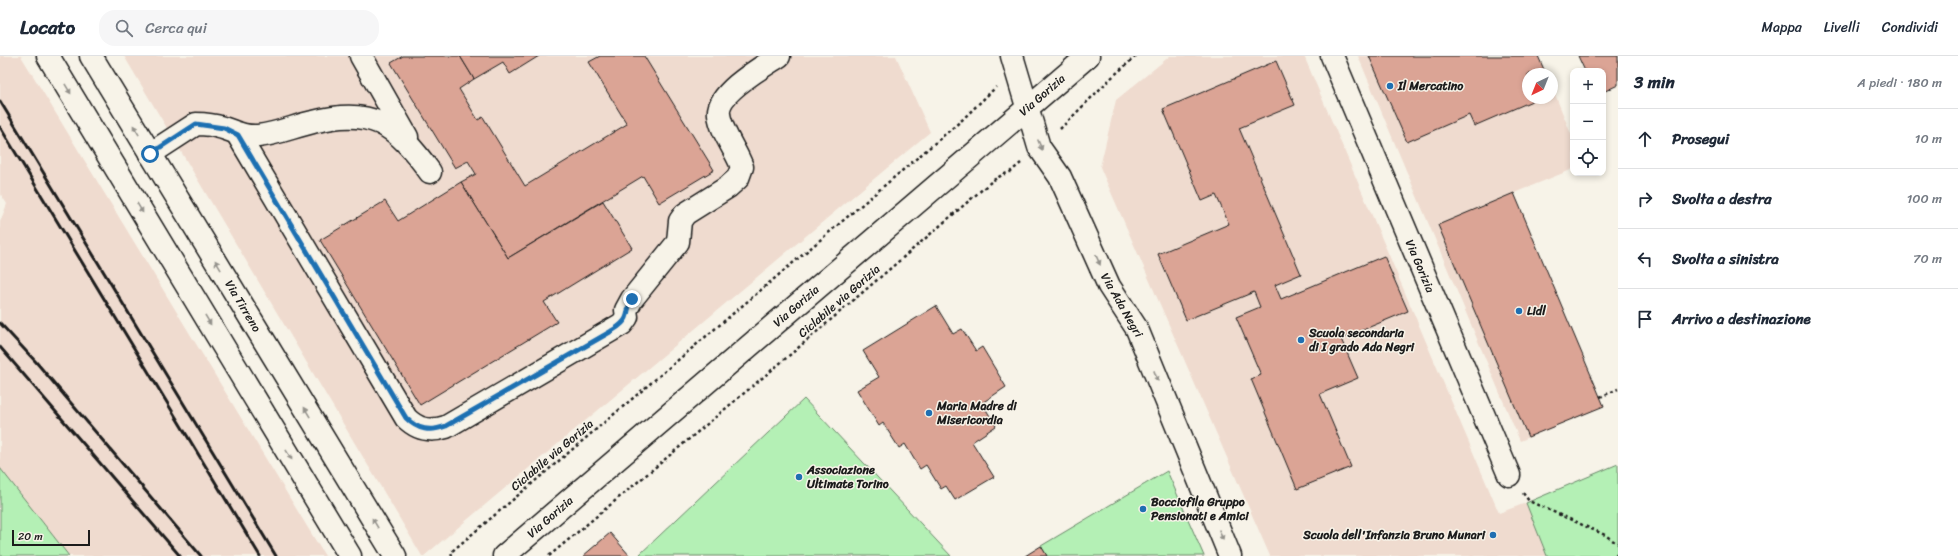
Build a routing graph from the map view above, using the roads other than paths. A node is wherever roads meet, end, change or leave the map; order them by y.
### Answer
1 (48, 56) edge
2 (91, 56) edge
3 (361, 56) edge
4 (779, 56) edge
5 (1088, 56) edge
6 (1332, 56) edge
7 (1014, 63) edge
8 (1028, 107) junction
9 (238, 135) junction
10 (414, 151) junction
11 (150, 154) junction
12 (430, 172) dead end
13 (1509, 475) road end
14 (350, 556) edge
15 (395, 556) edge
16 (504, 556) edge
17 (1230, 556) edge

1 -> 14 street
11 -> 2 street, Via Tirreno
3 - 10 street
4 - 9 street
5 - 8 street, Via Gorizia
6 - 13 street, Via Gorizia
7 - 8 street, Via Ada Negri
8 - 16 street, Via Gorizia
8 -> 17 street, Via Ada Negri
9 - 10 street
9 - 11 street
10 - 12 street
15 -> 11 street, Via Tirreno

